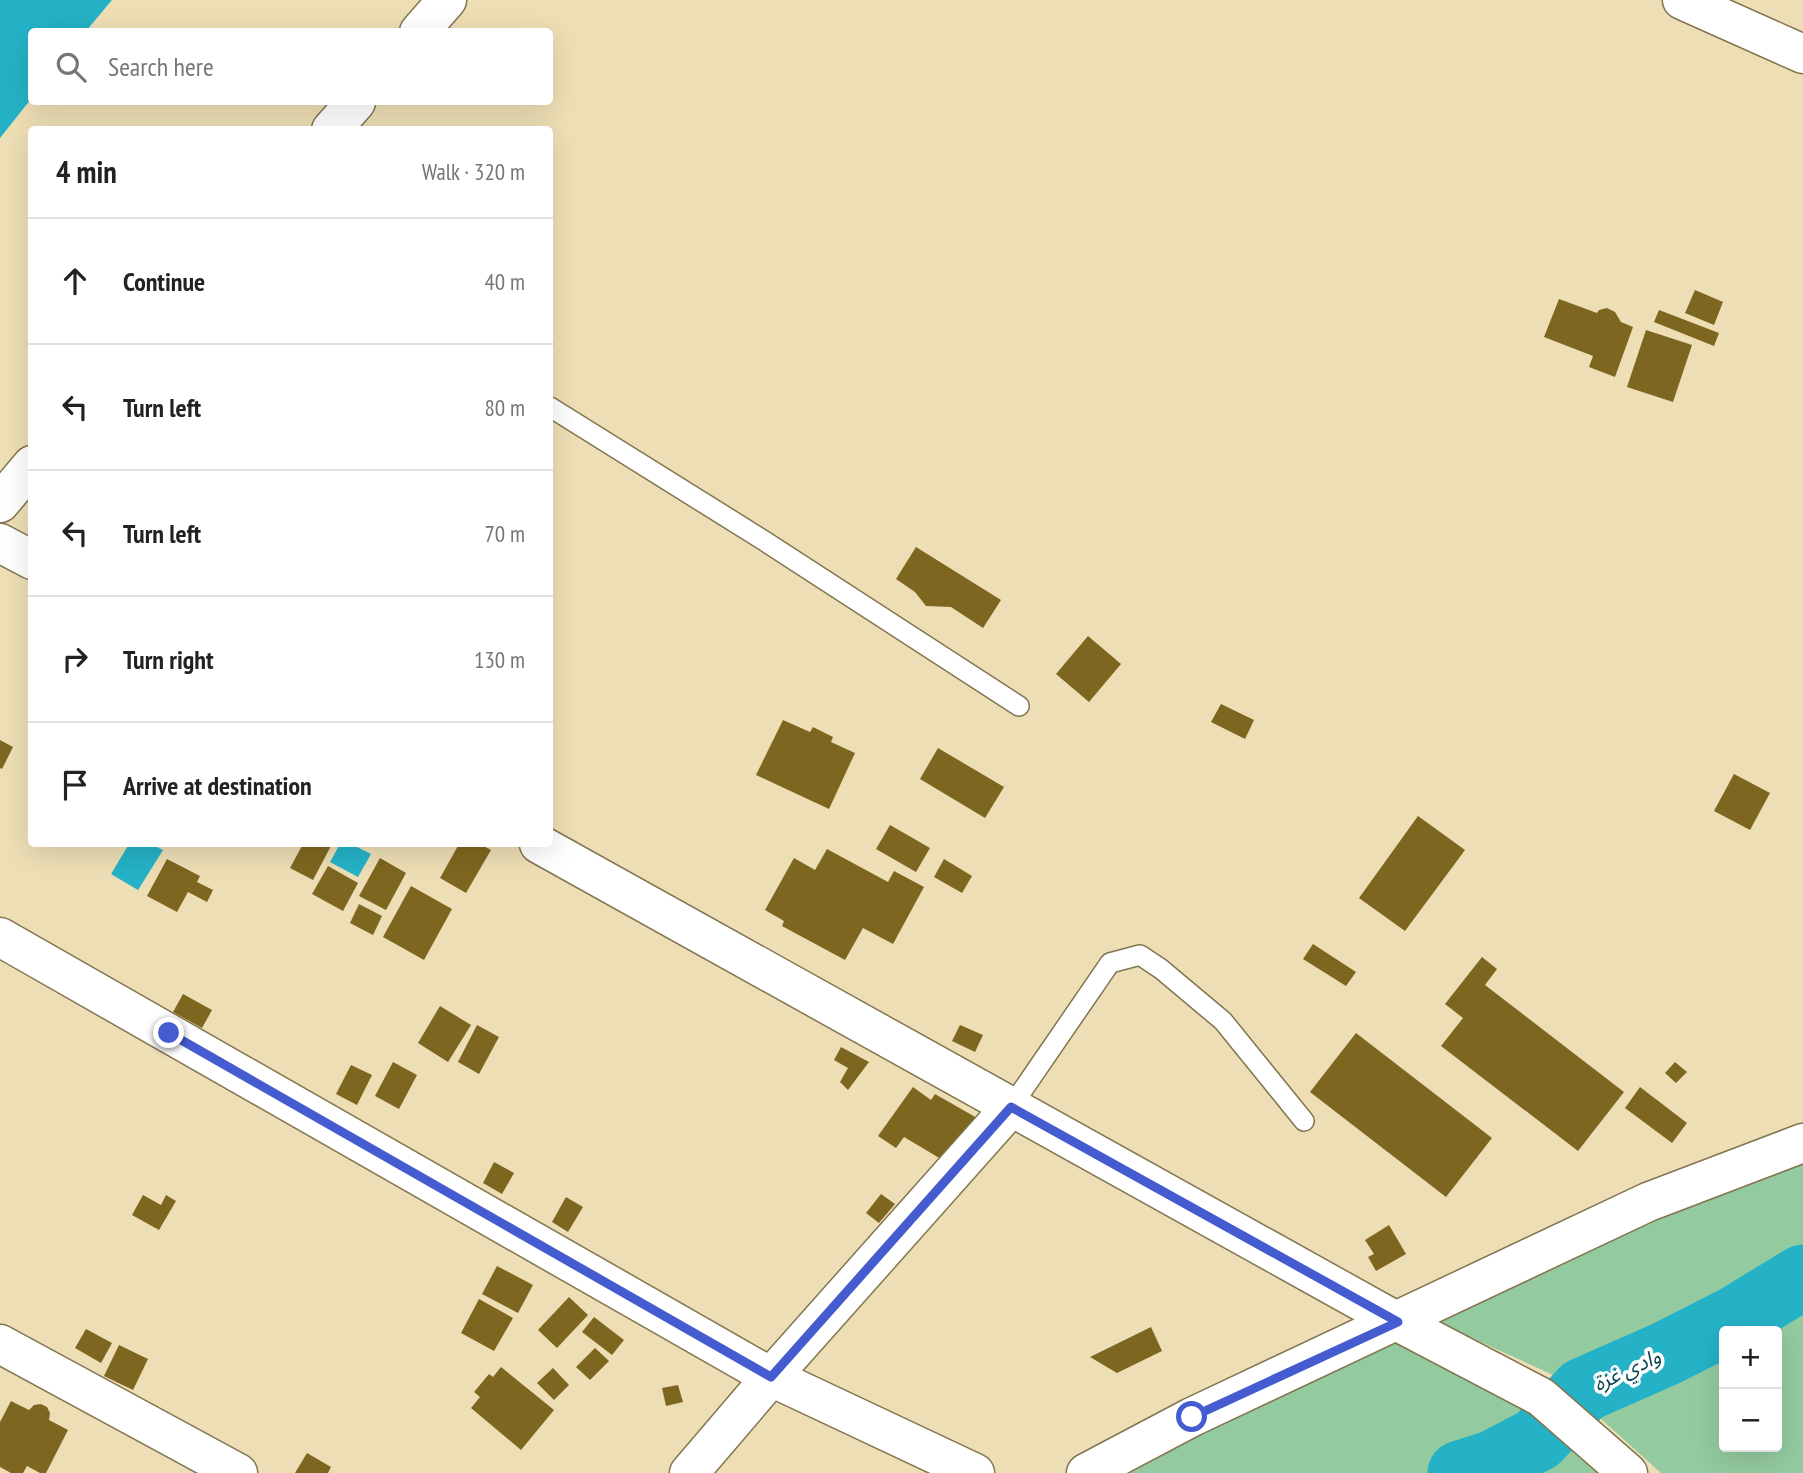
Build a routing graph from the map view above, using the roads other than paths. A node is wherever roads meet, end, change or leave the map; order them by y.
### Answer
1 (447, 0) edge
2 (1682, 0) edge
3 (422, 28) edge
4 (1803, 54) edge
5 (353, 105) edge
6 (335, 126) edge
7 (553, 409) edge
8 (28, 470) edge
9 (0, 503) edge
10 (0, 543) edge
11 (28, 558) edge
12 (1018, 706) dead end
13 (544, 847) edge
14 (0, 937) edge
15 (1011, 1107) junction
16 (1304, 1121) dead end
17 (1803, 1143) edge
18 (1398, 1322) junction
19 (0, 1344) edge
20 (771, 1377) junction
21 (238, 1473) edge
22 (690, 1473) edge
23 (975, 1473) edge
24 (1086, 1473) edge
25 (1628, 1473) edge

1 - 3 street
2 - 4 street
5 - 6 street
7 - 12 lane
8 - 9 street
10 - 11 street
13 - 15 street
14 - 20 street
15 - 16 lane
15 - 18 street
15 - 20 street
17 - 18 street
18 - 24 street
18 - 25 street
19 - 21 street
20 - 22 street
20 - 23 street

